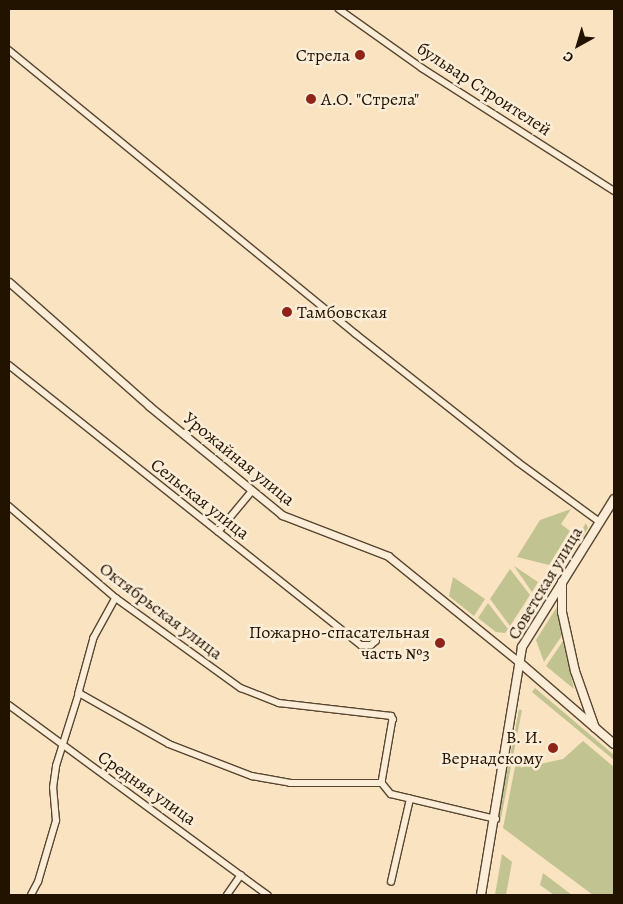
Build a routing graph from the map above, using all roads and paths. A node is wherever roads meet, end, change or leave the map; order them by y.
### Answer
1 (339, 9) edge
2 (9, 50) edge
3 (614, 191) edge
4 (9, 282) edge
5 (9, 365) edge
6 (252, 491) junction
7 (614, 499) edge
8 (9, 506) edge
9 (600, 522) junction
10 (218, 532) junction
11 (562, 581) junction
12 (116, 598) junction
13 (376, 641) dead end
14 (519, 662) junction
15 (79, 693) junction
16 (9, 705) edge
17 (595, 728) junction
18 (614, 744) edge
19 (64, 748) junction
20 (382, 783) junction
21 (410, 799) junction
22 (496, 819) junction
23 (241, 875) junction
24 (391, 882) dead end
25 (31, 895) edge
26 (227, 895) edge
27 (268, 895) edge
28 (481, 895) edge

1 - 3 street, бульвар Строителей
2 - 9 street
4 - 6 street, Урожайная улица
5 - 10 street, Сельская улица
6 - 10 street
6 - 14 street, Урожайная улица
7 - 9 main road, Советская улица
8 - 12 street, Октябрьская улица
9 - 11 main road, Советская улица
10 - 13 street, Сельская улица
11 - 14 main road, Советская улица
11 - 17 main road
12 - 15 street
12 - 20 street, Октябрьская улица
14 - 17 main road
14 - 22 main road, Советская улица
15 - 19 street
15 - 20 street
16 - 19 street, Средняя улица
17 - 18 main road
19 - 23 street, Средняя улица
19 - 25 street
20 - 21 street
21 - 22 street
21 - 24 street
22 - 28 main road, Советская улица
23 - 26 street
23 - 27 street, Средняя улица

